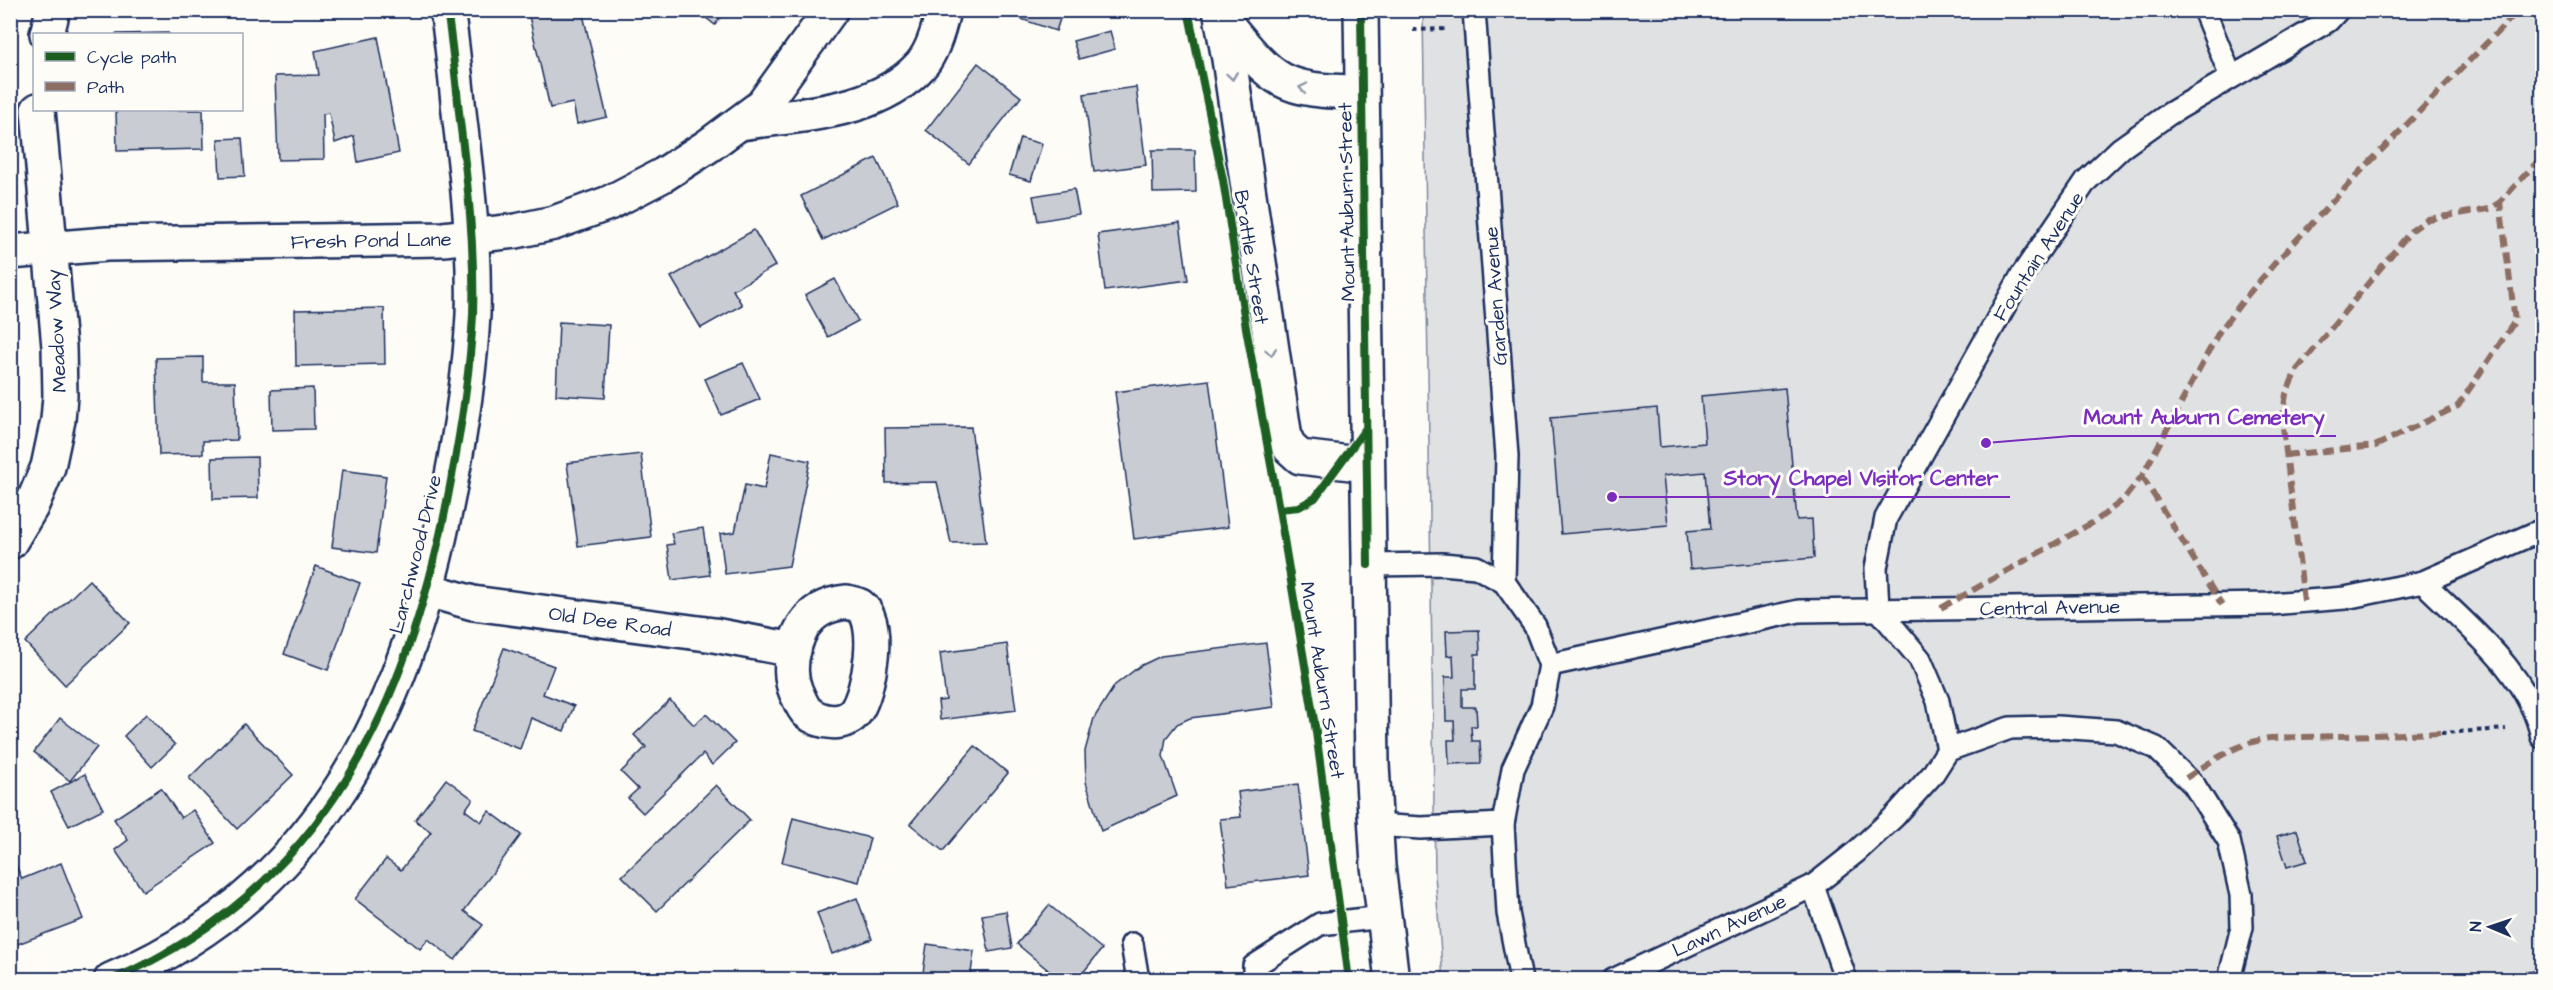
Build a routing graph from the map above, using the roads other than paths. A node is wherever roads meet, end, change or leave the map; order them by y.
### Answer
1 (54, 10) edge
2 (447, 10) edge
3 (831, 10) edge
4 (943, 10) edge
5 (1360, 10) edge
6 (1474, 10) edge
7 (2204, 10) edge
8 (2338, 10) edge
9 (1221, 14) edge
10 (47, 33) edge
11 (2231, 77) junction
12 (1361, 92) junction
13 (38, 111) edge
14 (740, 123) junction
15 (471, 237) junction
16 (51, 248) junction
17 (10, 252) edge
18 (1367, 465) junction
19 (2542, 530) edge
20 (10, 542) edge
21 (1368, 565) junction
22 (1504, 582) junction
23 (2423, 582) junction
24 (428, 590) junction
25 (1878, 609) junction
26 (794, 650) dead end
27 (1550, 665) junction
28 (2542, 737) edge
29 (1948, 750) junction
30 (1503, 824) junction
31 (1375, 825) junction
32 (1813, 886) junction
33 (1384, 917) junction
34 (1132, 944) dead end
35 (111, 980) edge
36 (1138, 980) edge
37 (1254, 980) edge
38 (1392, 980) edge
39 (1521, 980) edge
40 (1613, 980) edge
41 (1846, 980) edge
42 (2229, 980) edge

1 - 10 street
2 - 15 street, Larchwood Drive
3 - 14 street, Fresh Pond Lane
4 - 14 street, Fresh Pond Lane
5 - 12 street, Mount Auburn Street
6 - 22 lane, Garden Avenue
7 - 11 lane
8 - 11 lane, Fountain Avenue
12 -> 9 street, Brattle Street
9 -> 18 street, Brattle Street
11 - 25 lane, Fountain Avenue
12 - 18 street, Mount Auburn Street
13 - 16 street, Meadow Way
14 - 15 street, Fresh Pond Lane
15 - 16 street, Fresh Pond Lane
15 - 24 street, Larchwood Drive
16 - 17 street, Fresh Pond Lane
16 - 20 street, Meadow Way
18 - 21 street, Mount Auburn Street
19 - 23 lane, Central Avenue
21 - 22 lane
21 - 31 street, Mount Auburn Street
22 - 27 lane
23 - 25 lane, Central Avenue
23 - 28 lane
24 - 26 street, Old Dee Road
24 - 35 street, Larchwood Drive
25 - 27 lane, Central Avenue
25 - 29 lane
27 - 30 lane
29 - 32 lane, Lawn Avenue
29 - 42 lane
30 - 31 lane
30 - 39 lane
31 - 33 street, Mount Auburn Street
32 - 40 lane, Lawn Avenue
32 - 41 lane
33 - 37 lane
33 - 38 street, Mount Auburn Street
34 - 36 lane

